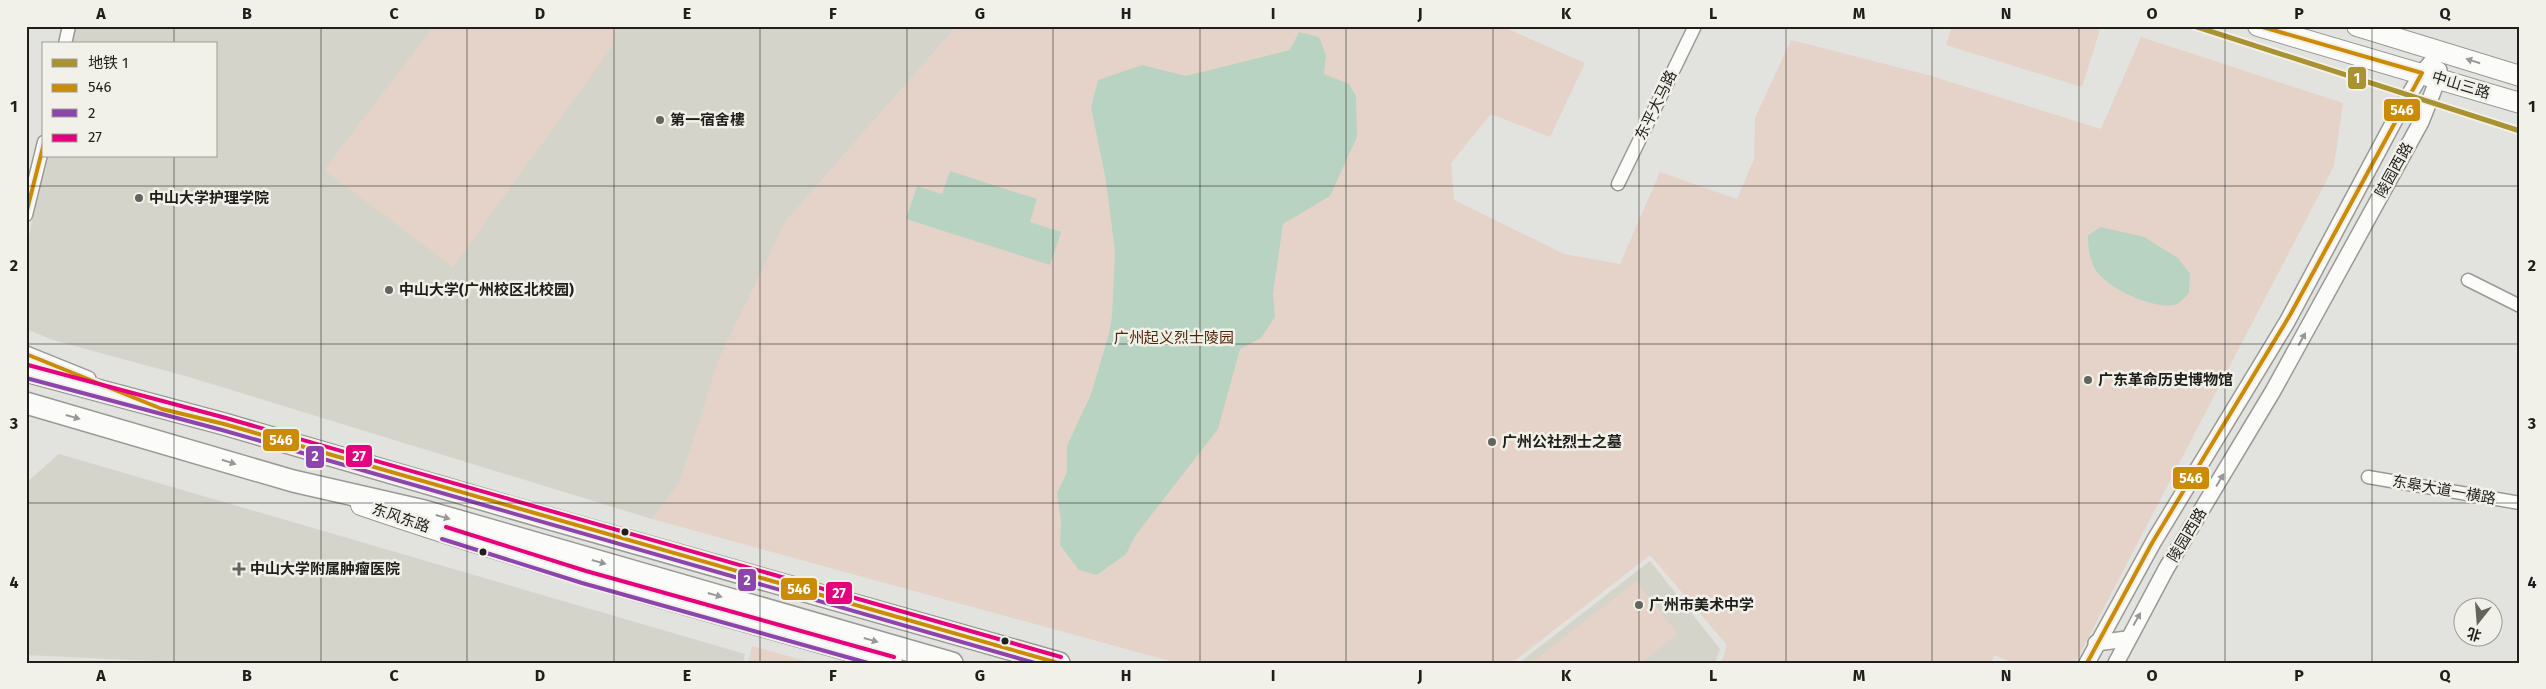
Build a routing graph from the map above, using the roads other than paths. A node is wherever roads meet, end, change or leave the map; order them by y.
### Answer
1 (69, 26) edge
2 (1695, 26) edge
3 (2258, 26) edge
4 (2357, 26) edge
5 (65, 42) edge
6 (2441, 51) junction
7 (2430, 76) junction
8 (2520, 76) edge
9 (2520, 103) edge
10 (42, 150) edge
11 (1618, 184) dead end
12 (26, 215) edge
13 (2468, 280) dead end
14 (2520, 306) edge
15 (26, 354) edge
16 (26, 371) edge
17 (26, 403) edge
18 (162, 408) junction
19 (2368, 477) dead end
20 (293, 481) junction
21 (2520, 503) edge
22 (2127, 639) junction
23 (2096, 643) junction
24 (892, 663) edge
25 (952, 663) edge
26 (1059, 663) edge
27 (2086, 663) edge
28 (2116, 663) edge

1 - 5 street
2 - 11 street, 东平大马路
3 - 7 main road, 中山三路
4 - 6 main road, 中山三路
6 - 7 street, 陵园西路
8 -> 6 main road, 中山三路
7 - 9 main road, 中山三路
22 -> 7 street, 陵园西路
7 - 23 street, 陵园西路
10 - 12 street
13 - 14 street
15 - 18 street
16 - 18 highway
17 -> 20 highway, 东风东路
18 - 26 highway
19 - 21 street, 东皋大道一横路
20 - 24 main road, 东风东路
20 -> 25 highway
22 - 23 street
22 - 28 street, 陵园西路
23 - 27 street, 陵园西路

